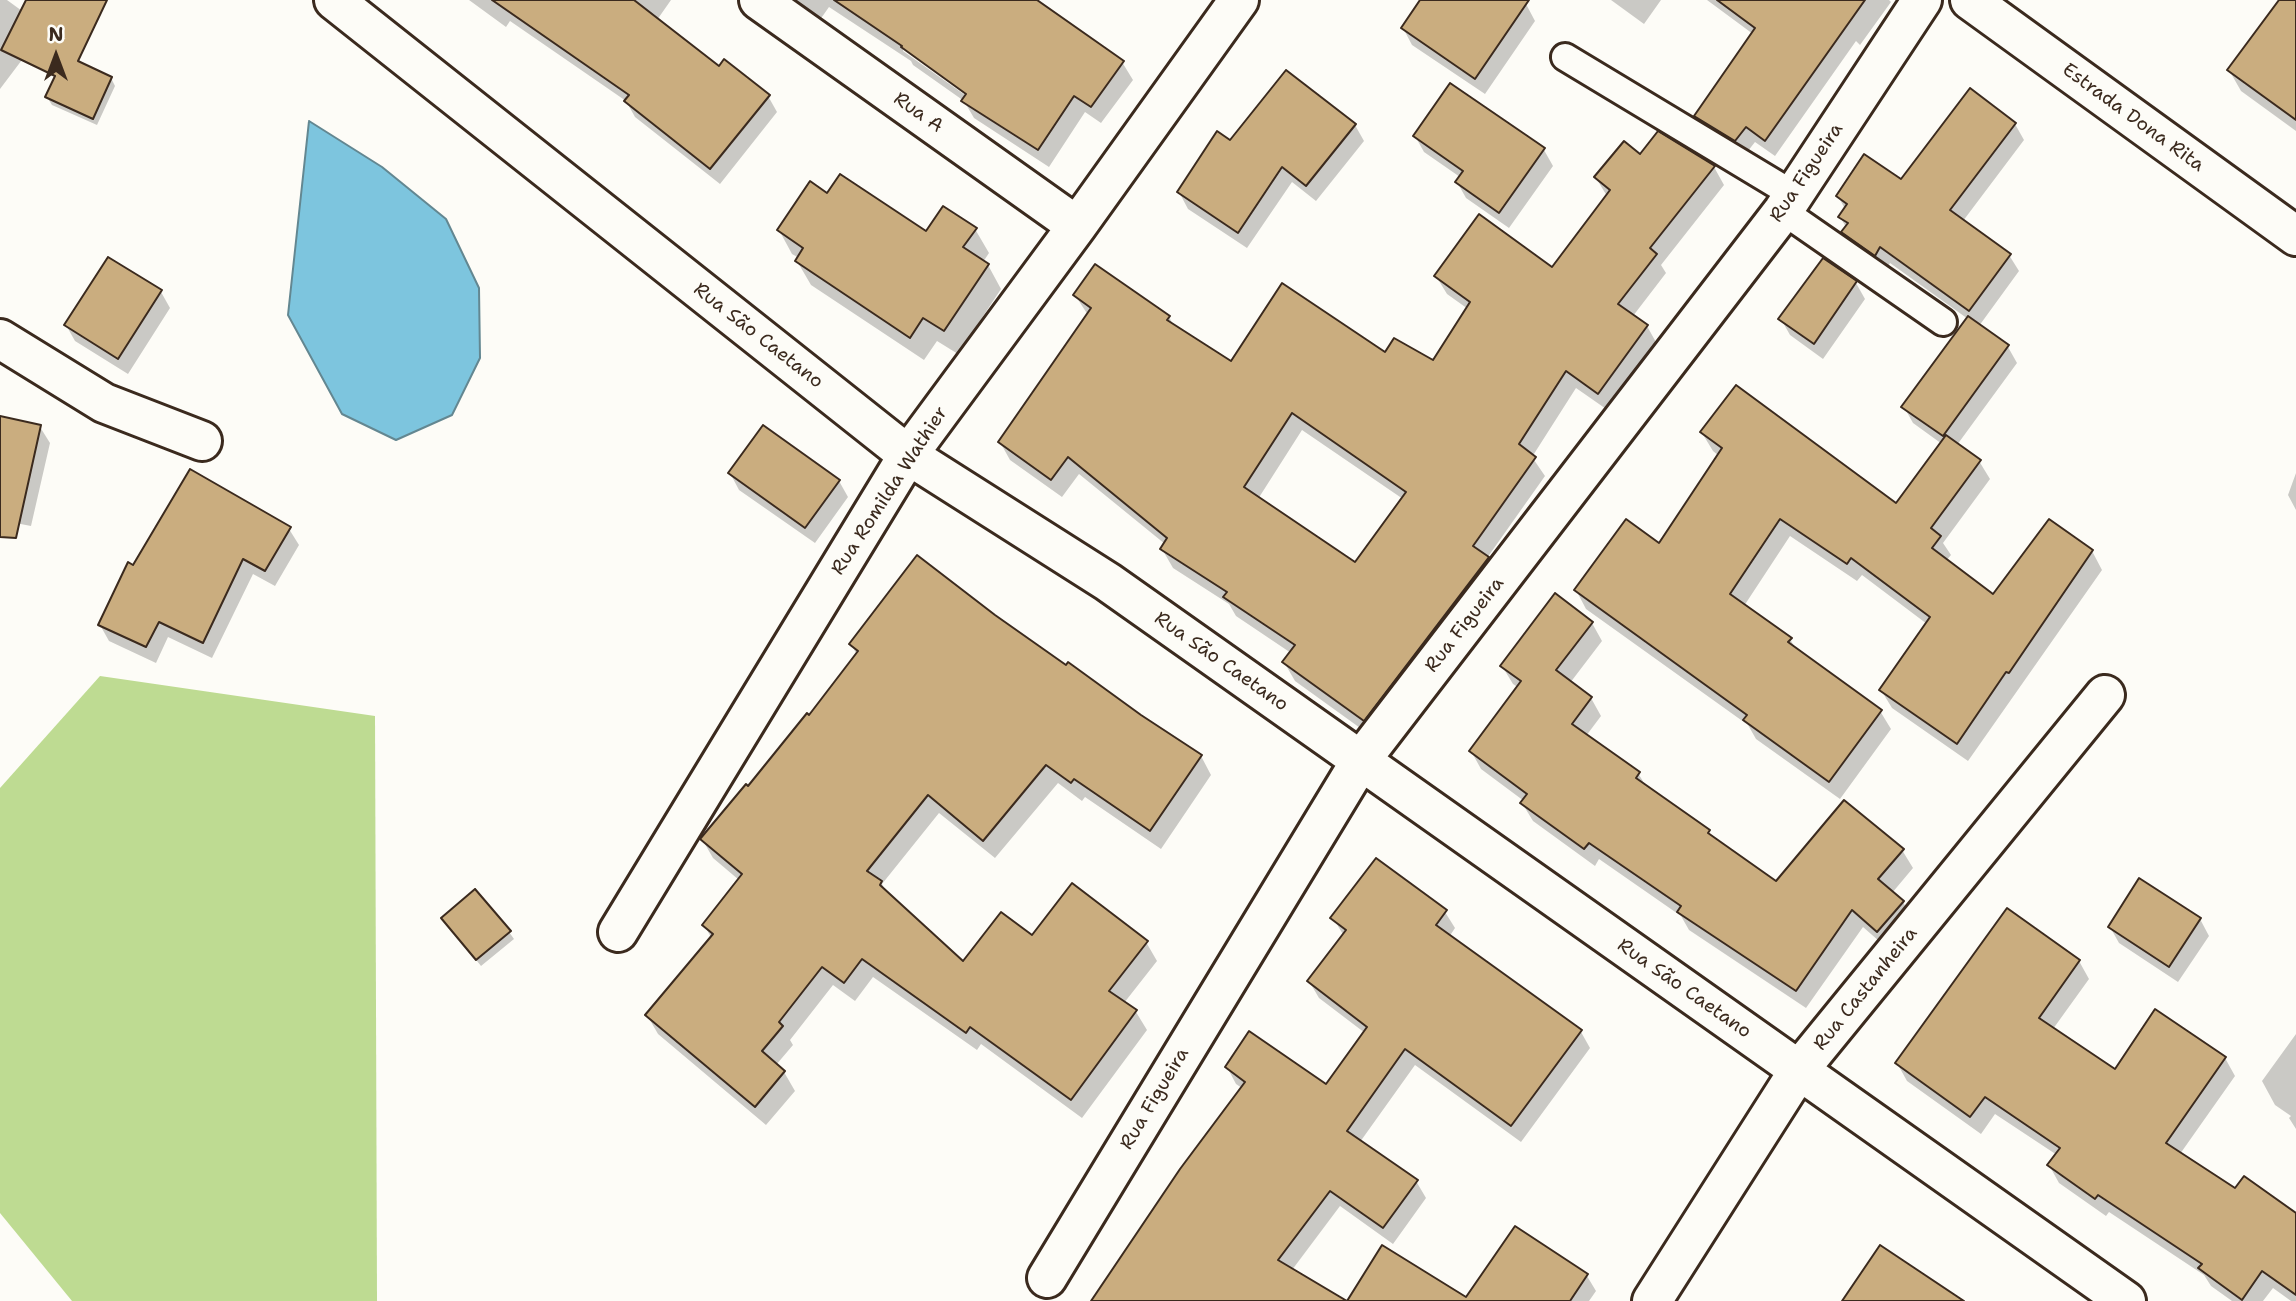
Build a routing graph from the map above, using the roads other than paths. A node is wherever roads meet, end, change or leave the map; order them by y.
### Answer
1 (334, 0) edge
2 (759, 0) edge
3 (1239, 0) edge
4 (1922, 0) edge
5 (1981, 3) edge
6 (1565, 57) dead end
7 (1788, 203) junction
8 (1077, 226) junction
9 (2296, 236) edge
10 (1943, 322) dead end
11 (0, 340) edge
12 (202, 441) dead end
13 (908, 455) junction
14 (2105, 695) dead end
15 (1361, 761) junction
16 (618, 932) dead end
17 (1799, 1070) junction
18 (1047, 1278) dead end
19 (1652, 1301) edge
20 (2126, 1301) edge

1 - 13 street, Rua São Caetano
2 - 8 street, Rua A
3 - 8 street, Rua Romilda Wathier
4 - 7 street, Rua Figueira
5 - 9 street, Estrada Dona Rita
6 - 7 lane
7 - 10 lane
7 - 15 street, Rua Figueira
8 - 13 street, Rua Romilda Wathier
11 - 12 street
13 - 15 street, Rua São Caetano
13 - 16 street, Rua Romilda Wathier
14 - 17 street, Rua Castanheira
15 - 17 street, Rua São Caetano
15 - 18 street, Rua Figueira
17 - 19 street, Rua Castanheira
17 - 20 street, Rua São Caetano

